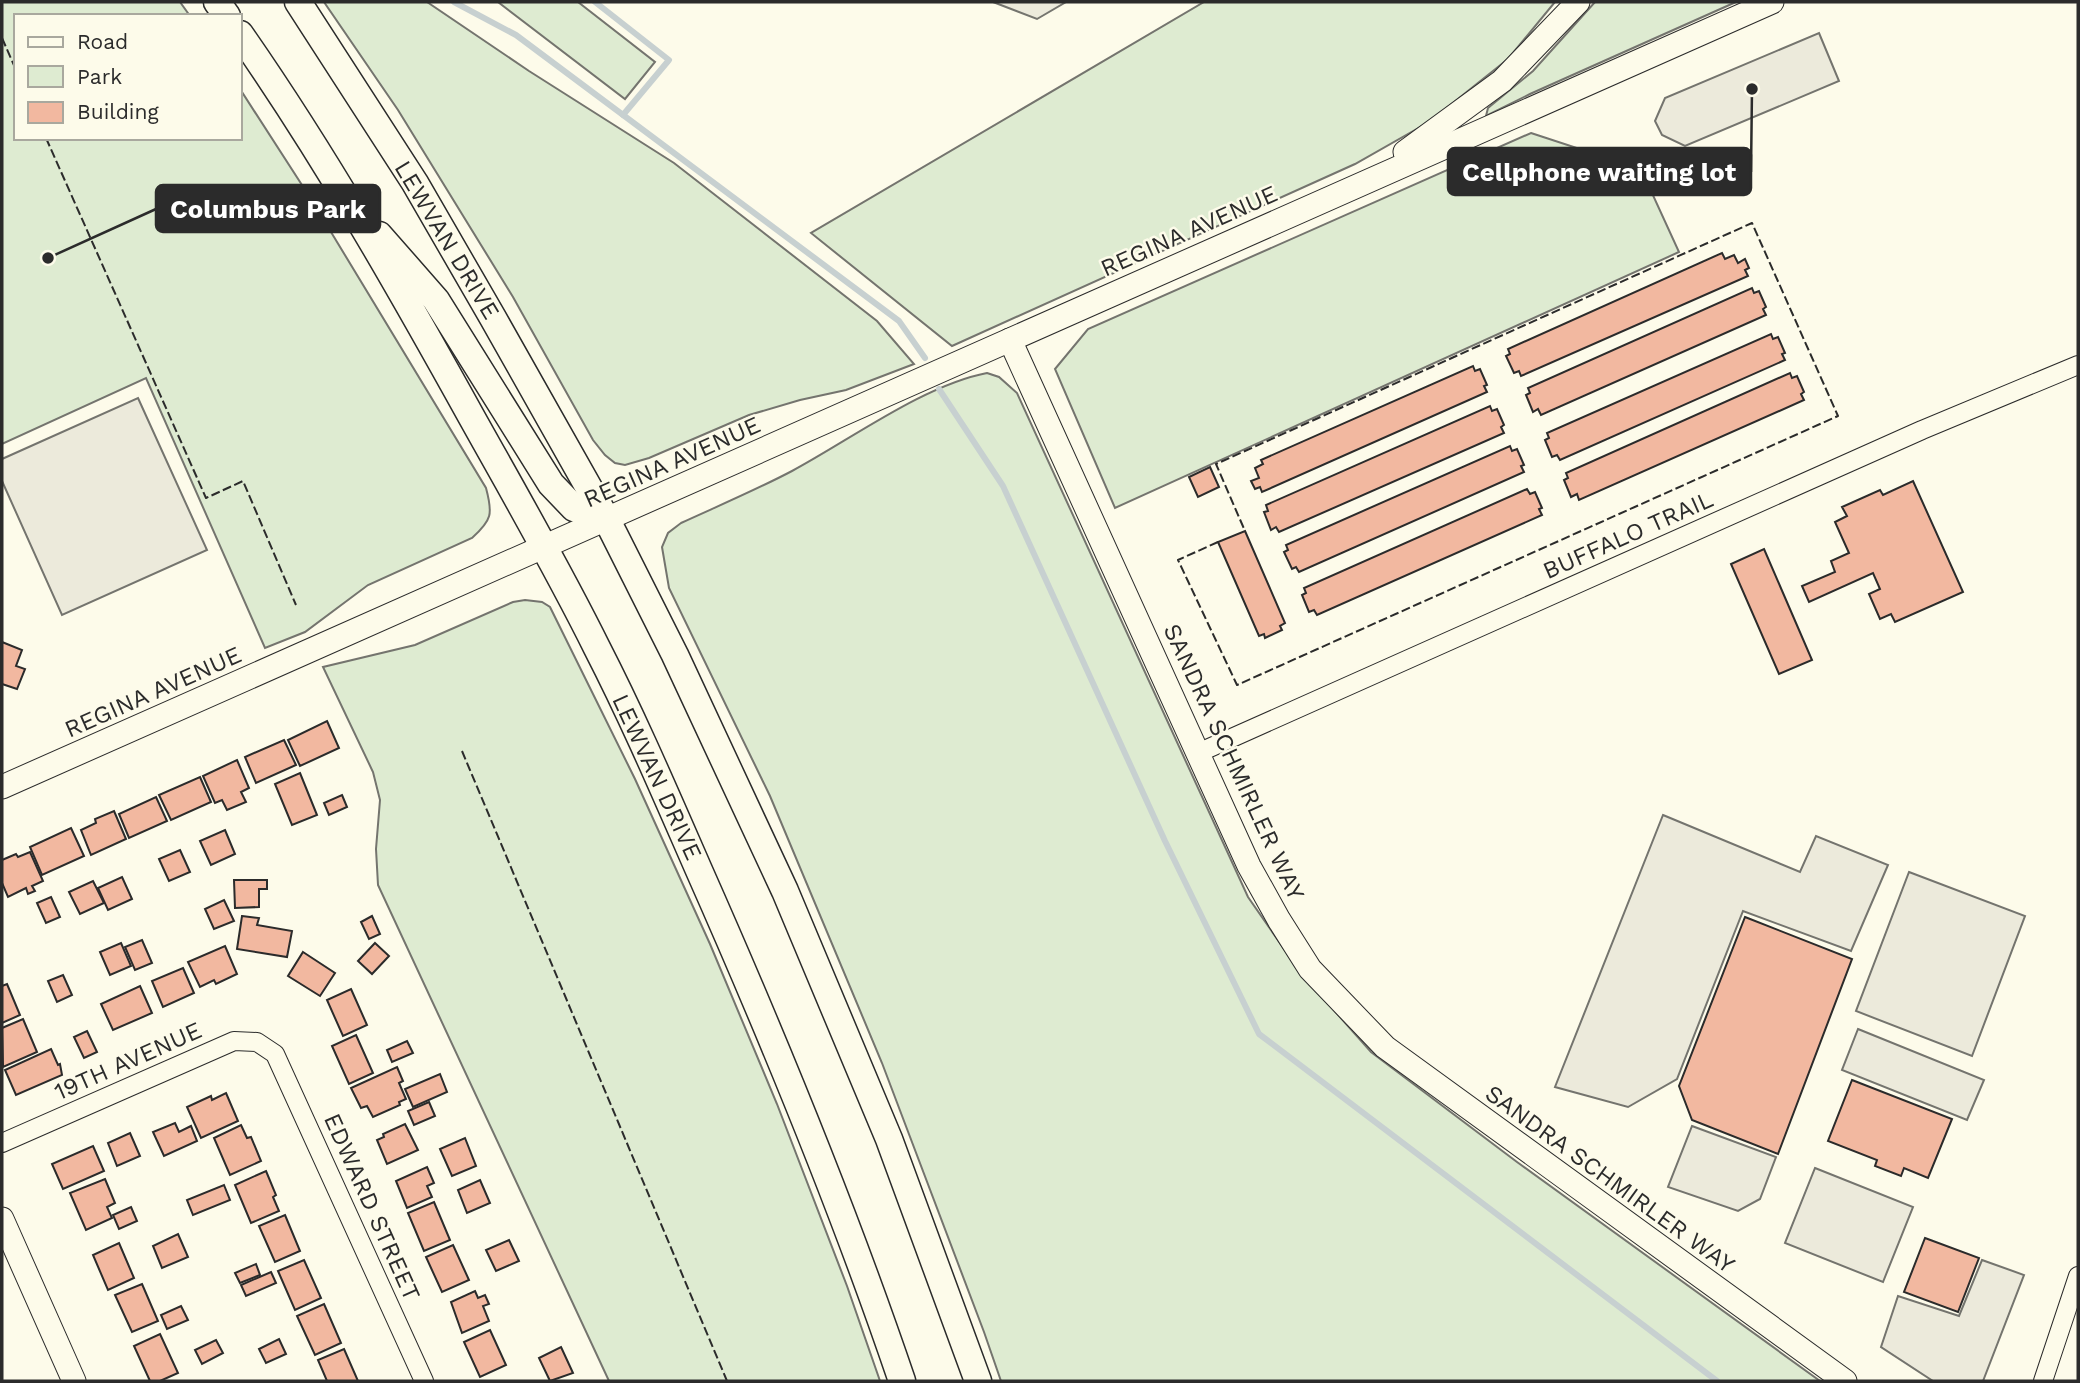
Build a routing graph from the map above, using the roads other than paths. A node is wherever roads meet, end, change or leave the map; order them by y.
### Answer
1 (298, 2) edge
2 (1578, 2) edge
3 (1772, 2) edge
4 (242, 37) edge
5 (1362, 182) junction
6 (349, 203) junction
7 (1010, 340) junction
8 (2078, 365) edge
9 (607, 520) junction
10 (544, 547) junction
11 (1198, 752) junction
12 (2, 787) edge
13 (275, 1054) joint
14 (2, 1143) edge
15 (2, 1219) edge
16 (2078, 1276) edge
17 (74, 1381) edge
18 (424, 1381) edge
19 (902, 1381) edge
20 (978, 1381) edge
21 (1845, 1381) edge
22 (2043, 1381) edge

1 - 9 main road, LEWVAN DRIVE
2 - 5 street, REGINA AVENUE
3 - 5 street, REGINA AVENUE
4 - 6 main road, LEWVAN DRIVE
5 - 7 street, REGINA AVENUE
6 - 9 main road, LEWVAN DRIVE
6 - 10 main road, LEWVAN DRIVE
7 - 9 street, REGINA AVENUE
7 - 11 street, SANDRA SCHMIRLER WAY
8 - 11 street, BUFFALO TRAIL
9 - 10 street, REGINA AVENUE
9 - 20 main road, LEWVAN DRIVE
10 - 12 street, REGINA AVENUE
10 - 19 main road, LEWVAN DRIVE
11 - 21 street, SANDRA SCHMIRLER WAY
13 - 14 street, 19TH AVENUE
13 - 18 street, EDWARD STREET
15 - 17 street
16 - 22 street

